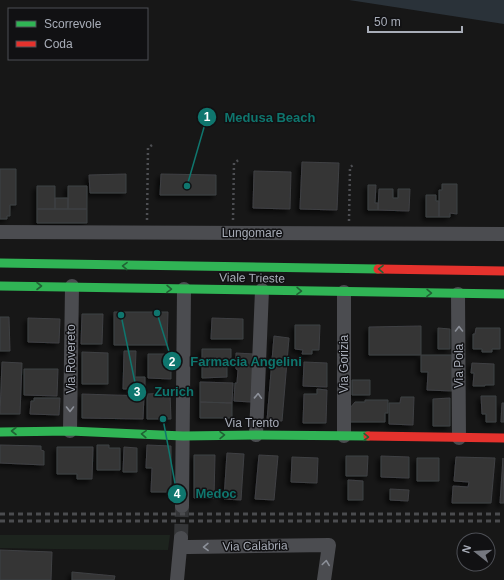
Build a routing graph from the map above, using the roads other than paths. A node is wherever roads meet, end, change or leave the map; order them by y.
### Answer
1 (0, 232) edge
2 (504, 234) edge
3 (0, 263) edge
4 (504, 271) edge
5 (0, 286) edge
6 (72, 286) junction
7 (184, 289) junction
8 (262, 290) junction
9 (344, 292) junction
10 (458, 294) junction
11 (504, 294) edge
12 (70, 431) junction
13 (0, 432) edge
14 (256, 434) junction
15 (183, 436) junction
16 (344, 436) junction
17 (459, 438) junction
18 (504, 438) edge
19 (182, 506) tunnel mouth
20 (177, 580) edge
21 (324, 580) edge

1 - 2 street, Lungomare
4 -> 3 street, Viale Trieste
5 -> 6 street, Viale Trieste
6 -> 7 street, Viale Trieste
6 -> 12 street, Via Rovereto
7 - 8 street, Viale Trieste
7 - 15 street
8 -> 9 street, Viale Trieste
14 -> 8 street
9 -> 10 street, Viale Trieste
9 - 16 street, Via Gorizia
10 - 11 street, Viale Trieste
17 -> 10 street, Via Pola
12 -> 13 street, Via Trento
15 -> 12 street, Via Trento
15 -> 14 street, Via Trento
14 - 16 street, Via Trento
15 - 19 street
16 -> 17 street, Via Trento
17 - 18 street, Via Trento
21 -> 20 street, Via Calabria

